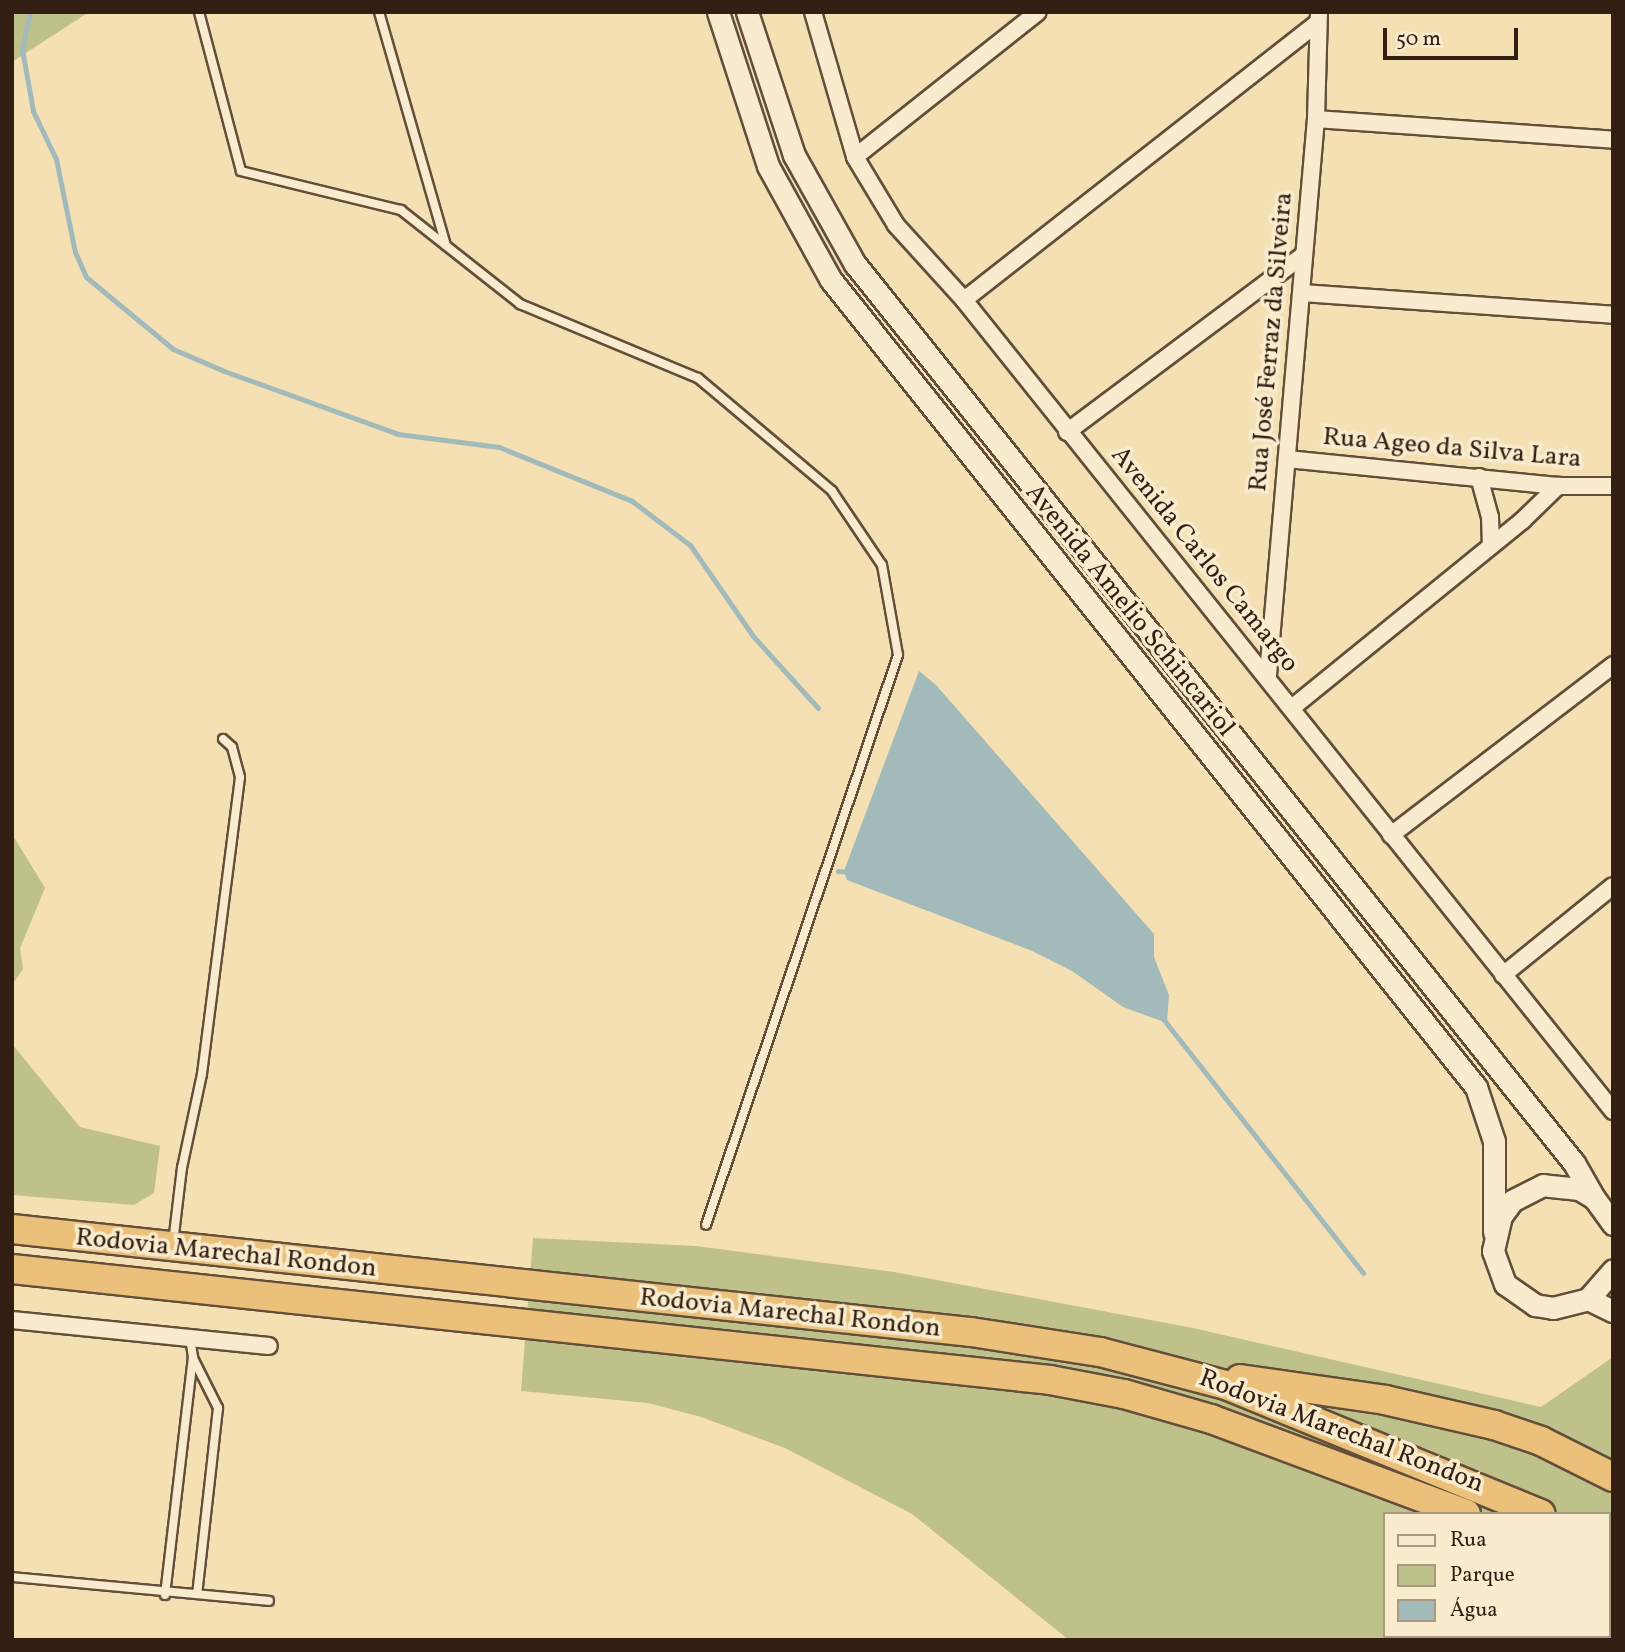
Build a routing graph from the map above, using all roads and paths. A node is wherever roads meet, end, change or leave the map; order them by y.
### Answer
1 (200, 12) edge
2 (379, 12) edge
3 (718, 12) edge
4 (747, 12) edge
5 (813, 12) edge
6 (1038, 12) edge
7 (1318, 17) edge
8 (1317, 119) junction
9 (1613, 140) edge
10 (855, 157) junction
11 (447, 246) junction
12 (1304, 255) junction
13 (1302, 293) junction
14 (964, 300) junction
15 (1613, 315) edge
16 (1067, 432) junction
17 (1287, 459) junction
18 (1479, 477) junction
19 (1558, 486) junction
20 (1613, 486) edge
21 (1491, 545) junction
22 (1613, 665) edge
23 (1268, 676) junction
24 (1293, 707) junction
25 (223, 739) dead end
26 (1391, 835) junction
27 (1613, 886) edge
28 (1503, 975) junction
29 (1612, 1107) edge
30 (1607, 1213) edge
31 (706, 1225) dead end
32 (12, 1229) edge
33 (1494, 1232) junction
34 (173, 1248) junction
35 (12, 1269) edge
36 (1613, 1270) edge
37 (1588, 1299) junction
38 (1613, 1311) edge
39 (12, 1320) edge
40 (190, 1338) junction
41 (270, 1346) dead end
42 (193, 1358) junction
43 (1175, 1369) junction
44 (1613, 1477) edge
45 (1461, 1512) edge
46 (1536, 1512) edge
47 (12, 1577) edge
48 (197, 1594) junction
49 (165, 1595) junction
50 (269, 1601) dead end

1 - 11 lane
2 - 11 lane
3 - 33 main road, Avenida Amelio Schincariol
4 - 30 main road, Avenida Amelio Schincariol
5 - 10 street, Avenida Carlos Camargo
6 - 10 street
7 - 8 street, Rua José Ferraz da Silveira
7 - 14 street
8 - 9 street
8 - 12 street, Rua José Ferraz da Silveira
10 - 14 street, Avenida Carlos Camargo
11 - 31 lane
12 - 13 street, Rua José Ferraz da Silveira
12 - 16 street
13 - 15 street
13 - 17 street, Rua José Ferraz da Silveira
14 - 16 street, Avenida Carlos Camargo
16 - 23 street, Avenida Carlos Camargo
17 - 18 street, Rua Ageo da Silva Lara
17 - 23 street, Rua José Ferraz da Silveira
18 - 19 street, Rua Ageo da Silva Lara
18 - 21 street
19 - 20 street, Rua Ageo da Silva Lara
19 - 21 street
21 - 24 street
22 - 26 street
23 - 24 street, Avenida Carlos Camargo
24 - 26 street, Avenida Carlos Camargo
25 - 34 lane
26 - 28 street, Avenida Carlos Camargo
27 - 28 street
28 - 29 street, Avenida Carlos Camargo
30 - 33 main road
32 - 34 highway, Rodovia Marechal Rondon
33 - 37 main road, Avenida Amelio Schincariol
34 - 43 highway, Rodovia Marechal Rondon
35 - 45 highway, Rodovia Marechal Rondon
36 - 37 main road
37 - 38 main road
39 - 40 street
40 - 41 street
40 - 42 lane
42 - 48 lane
42 - 49 lane
43 - 44 highway
43 - 46 highway, Rodovia Marechal Rondon
47 - 49 lane
48 - 49 lane
48 - 50 lane

